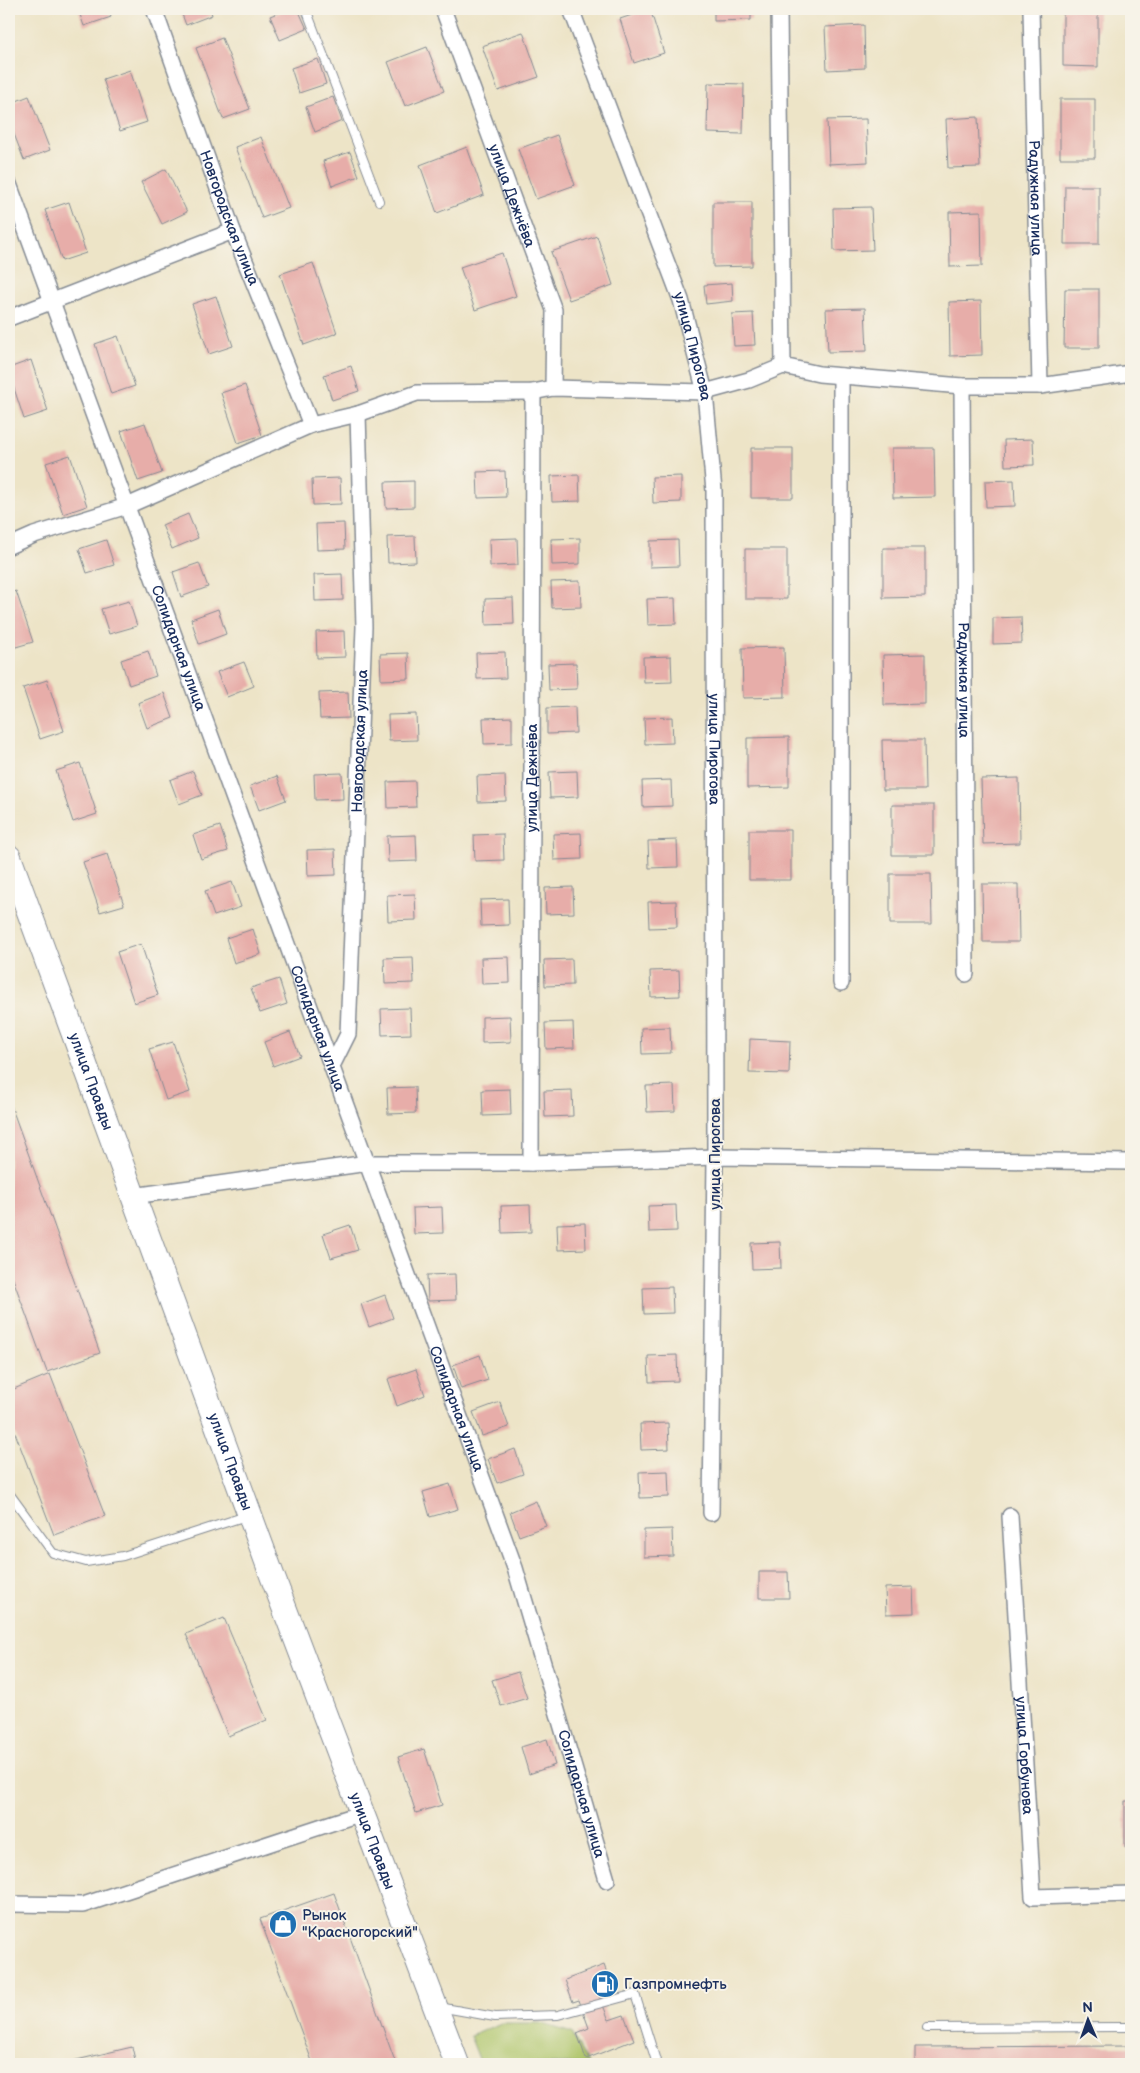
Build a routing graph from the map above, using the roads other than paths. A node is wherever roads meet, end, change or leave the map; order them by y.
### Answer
1 (154, 9) edge
2 (306, 9) edge
3 (443, 9) edge
4 (571, 9) edge
5 (779, 9) edge
6 (1031, 9) edge
7 (9, 184) edge
8 (379, 201) dead end
9 (233, 231) junction
10 (53, 301) junction
11 (9, 318) edge
12 (783, 366) junction
13 (1131, 373) edge
14 (840, 376) junction
15 (962, 386) junction
16 (1040, 386) junction
17 (553, 388) junction
18 (533, 392) junction
19 (705, 392) junction
20 (358, 414) junction
21 (311, 425) junction
22 (127, 506) junction
23 (9, 546) edge
24 (9, 857) edge
25 (966, 974) dead end
26 (842, 983) dead end
27 (332, 1066) junction
28 (715, 1157) junction
29 (1131, 1162) edge
30 (368, 1163) junction
31 (531, 1163) junction
32 (133, 1196) junction
33 (9, 1494) edge
34 (711, 1513) dead end
35 (250, 1515) junction
36 (1010, 1516) dead end
37 (362, 1813) junction
38 (607, 1880) dead end
39 (1131, 1894) edge
40 (9, 1904) edge
41 (434, 2006) junction
42 (1131, 2027) edge
43 (927, 2028) dead end
44 (457, 2064) edge
45 (658, 2064) edge

1 - 9 street, Новгородская улица
2 - 8 lane
3 - 17 street, улица Дежнёва
4 - 19 street, улица Пирогова
5 - 12 street
6 - 16 street, Радужная улица
7 - 10 street, Солидарная улица
9 - 10 street
9 - 21 street, Новгородская улица
10 - 11 street
10 - 22 street, Солидарная улица
12 - 14 street
12 - 19 street
13 - 16 street
14 - 15 street
14 - 26 street
15 - 16 street
15 - 25 street, Радужная улица
17 - 18 street
17 - 19 street
18 - 20 street
18 - 31 street, улица Дежнёва
19 - 28 street, улица Пирогова
20 - 21 street
20 - 27 street, Новгородская улица
21 - 22 street
22 - 23 street
22 - 27 street, Солидарная улица
24 - 32 main road, улица Правды
27 - 30 street, Солидарная улица
28 - 29 street
28 - 31 street
28 - 34 street, улица Пирогова
30 - 31 street
30 - 32 street
30 - 38 street, Солидарная улица
32 - 35 main road, улица Правды
33 - 35 lane
35 - 37 main road, улица Правды
36 - 39 street, улица Горбунова
37 - 40 street
37 - 41 main road, улица Правды
41 - 44 main road, улица Правды
41 - 45 lane
42 - 43 lane

